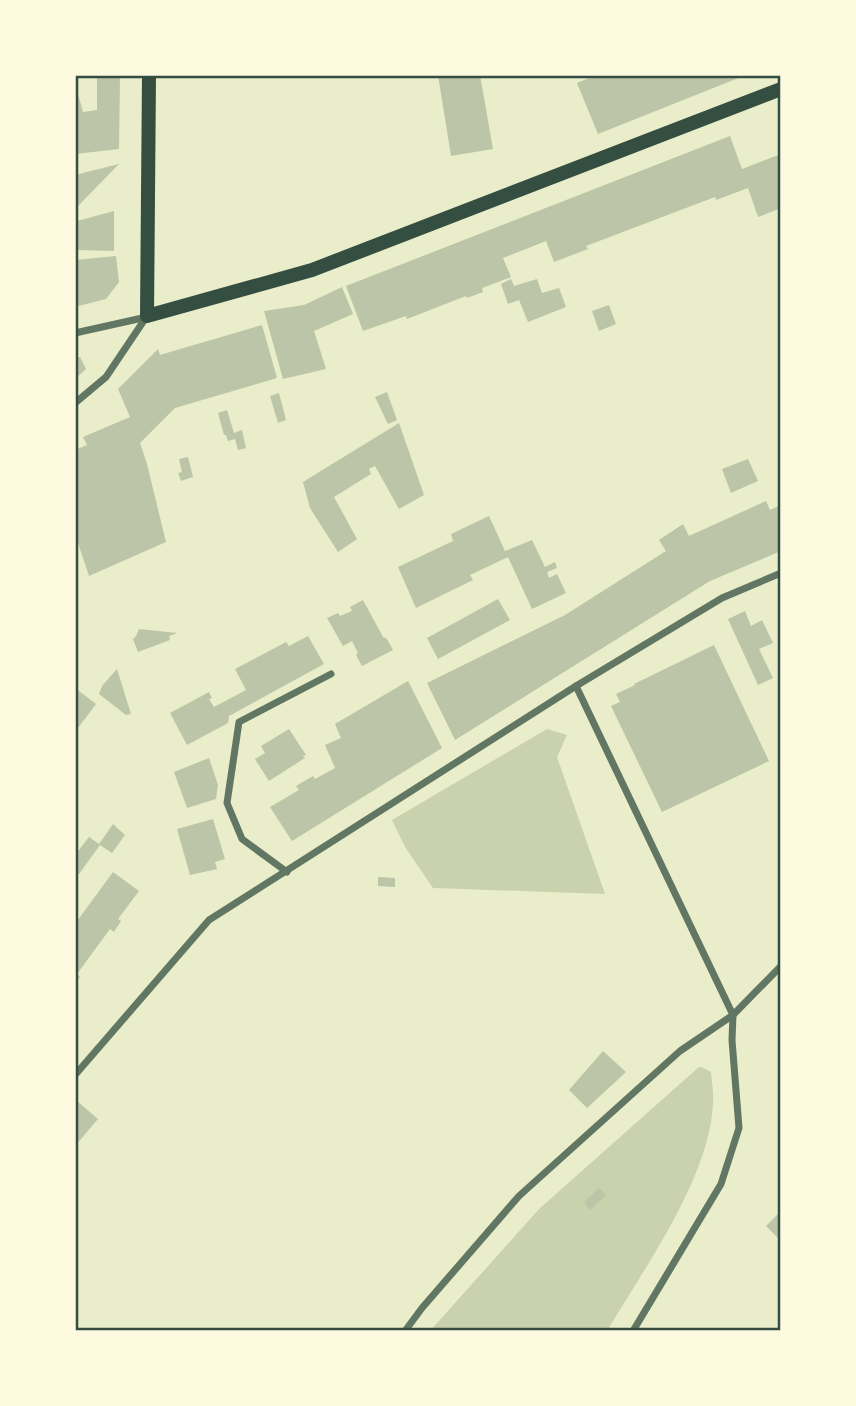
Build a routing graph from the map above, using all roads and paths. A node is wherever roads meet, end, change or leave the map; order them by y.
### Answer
1 (149, 75) edge
2 (781, 89) edge
3 (147, 316) junction
4 (75, 333) edge
5 (75, 403) edge
6 (781, 573) edge
7 (331, 674) dead end
8 (576, 686) junction
9 (287, 872) junction
10 (781, 966) edge
11 (733, 1015) junction
12 (75, 1076) edge
13 (404, 1331) edge
14 (633, 1331) edge

1 - 3 main road
2 - 3 main road
3 - 4 street
3 - 5 street
6 - 8 street
7 - 9 street
8 - 9 street
8 - 11 street
9 - 12 street
10 - 11 street
11 - 13 street
11 - 14 street

